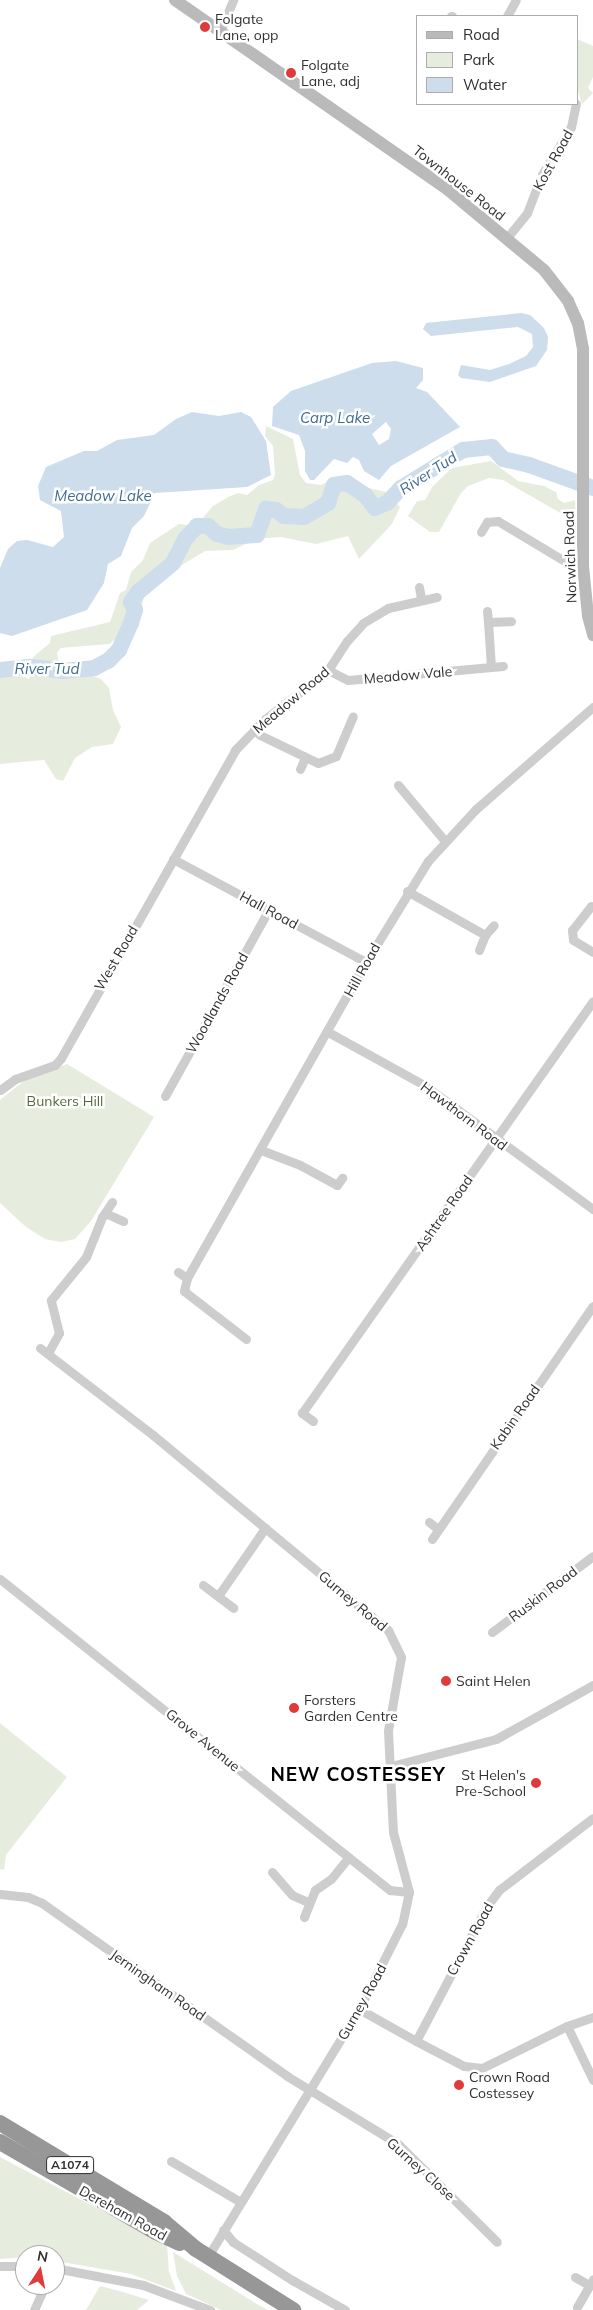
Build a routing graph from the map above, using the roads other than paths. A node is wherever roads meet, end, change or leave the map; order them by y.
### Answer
1 (175, 0) edge
2 (233, 0) edge
3 (516, 0) edge
4 (508, 15) edge
5 (220, 31) junction
6 (576, 105) edge
7 (506, 239) junction
8 (582, 476) joint
9 (481, 532) dead end
10 (583, 566) junction
11 (419, 587) dead end
12 (421, 598) junction
13 (437, 598) dead end
14 (487, 611) dead end
15 (511, 621) dead end
16 (488, 622) junction
17 (593, 635) edge
18 (504, 666) dead end
19 (491, 667) junction
20 (328, 670) junction
21 (593, 707) edge
22 (353, 716) dead end
23 (254, 729) junction
24 (305, 758) junction
25 (300, 769) dead end
26 (398, 785) dead end
27 (444, 840) junction
28 (173, 858) junction
29 (407, 891) junction
30 (591, 906) dead end
31 (269, 909) junction
32 (494, 925) dead end
33 (485, 935) junction
34 (479, 950) dead end
35 (593, 952) edge
36 (366, 962) junction
37 (593, 1002) edge
38 (328, 1032) junction
39 (0, 1090) edge
40 (165, 1096) dead end
41 (496, 1140) junction
42 (261, 1150) junction
43 (342, 1178) dead end
44 (112, 1202) dead end
45 (593, 1209) edge
46 (105, 1213) junction
47 (123, 1220) dead end
48 (178, 1272) dead end
49 (187, 1278) junction
50 (593, 1306) edge
51 (240, 1338) dead end
52 (40, 1348) dead end
53 (48, 1353) junction
54 (312, 1421) dead end
55 (429, 1522) dead end
56 (265, 1528) junction
57 (438, 1529) junction
58 (432, 1539) dead end
59 (593, 1556) edge
60 (0, 1579) edge
61 (203, 1585) dead end
62 (218, 1596) junction
63 (232, 1608) dead end
64 (492, 1632) dead end
65 (593, 1685) edge
66 (391, 1766) junction
67 (593, 1818) edge
68 (349, 1857) junction
69 (272, 1872) dead end
70 (409, 1892) junction
71 (0, 1894) edge
72 (308, 1902) junction
73 (304, 1917) dead end
74 (360, 2009) junction
75 (593, 2017) edge
76 (567, 2026) junction
77 (416, 2041) junction
78 (593, 2080) edge
79 (311, 2090) junction
80 (0, 2123) edge
81 (0, 2142) edge
82 (171, 2161) dead end
83 (239, 2201) junction
84 (223, 2230) junction
85 (497, 2242) dead end
86 (202, 2253) junction
87 (0, 2266) edge
88 (15, 2266) edge
89 (65, 2270) edge
90 (575, 2277) dead end
91 (591, 2282) edge
92 (41, 2295) edge
93 (577, 2307) dead end
94 (34, 2310) edge
95 (210, 2310) edge
96 (293, 2310) edge
97 (345, 2310) edge

1 - 5 street, Townhouse Road
2 - 5 street
3 - 4 street
5 - 7 street, Townhouse Road
6 - 7 street, Kost Road
7 - 8 street, Townhouse Road
8 - 10 street, Norwich Road
9 - 10 street
10 - 17 street, Norwich Road
11 - 12 street
12 - 13 street, Meadow Road
12 - 20 street, Meadow Road
14 - 16 street
15 - 16 street
16 - 19 street
18 - 19 street, Meadow Vale
19 - 20 street, Meadow Vale
20 - 23 street, Meadow Road
21 - 27 street, Hill Road
22 - 24 street
23 - 24 street
23 - 28 street, Meadow Road
24 - 25 street
26 - 27 street
27 - 29 street, Hill Road
28 - 31 street, Hall Road
28 - 39 street, West Road
29 - 33 street
29 - 36 street, Hill Road
30 - 35 street
31 - 36 street, Hall Road
31 - 40 street, Woodlands Road
32 - 33 street
33 - 34 street
36 - 38 street, Hill Road
37 - 41 street, Ashtree Road
38 - 41 street, Hawthorn Road
38 - 42 street, Hill Road
41 - 45 street, Hawthorn Road
41 - 54 street, Ashtree Road
42 - 43 street
42 - 49 street, Hill Road
44 - 46 street
46 - 47 street
46 - 53 street
48 - 49 street
49 - 51 street, Hill Road
50 - 57 street, Kabin Road
52 - 53 street, Gurney Road
53 - 56 street, Gurney Road
55 - 57 street
56 - 62 street
56 - 66 street, Gurney Road
57 - 58 street, Kabin Road
59 - 64 street, Ruskin Road
60 - 68 street, Grove Avenue
61 - 62 street
62 - 63 street
65 - 66 street
66 - 70 street, Gurney Road
67 - 77 street, Crown Road
68 - 70 street, Grove Avenue
68 - 72 street
69 - 72 street
70 - 74 street, Gurney Road
71 - 79 street, Jerningham Road
72 - 73 street
74 - 77 street
74 - 79 street, Gurney Road
75 - 76 street
76 - 77 street
76 - 78 street
79 - 83 street, Gurney Road
79 - 85 street, Gurney Close
80 - 86 highway, Dereham Road / A1074
81 - 86 highway, Dereham Road / A1074
82 - 83 street
83 - 84 street, Gurney Road
84 - 86 street, Gurney Road
84 - 97 street
86 - 96 highway, Dereham Road / A1074
87 - 88 street
89 - 95 street
90 - 91 street
91 - 93 street
92 - 94 street

